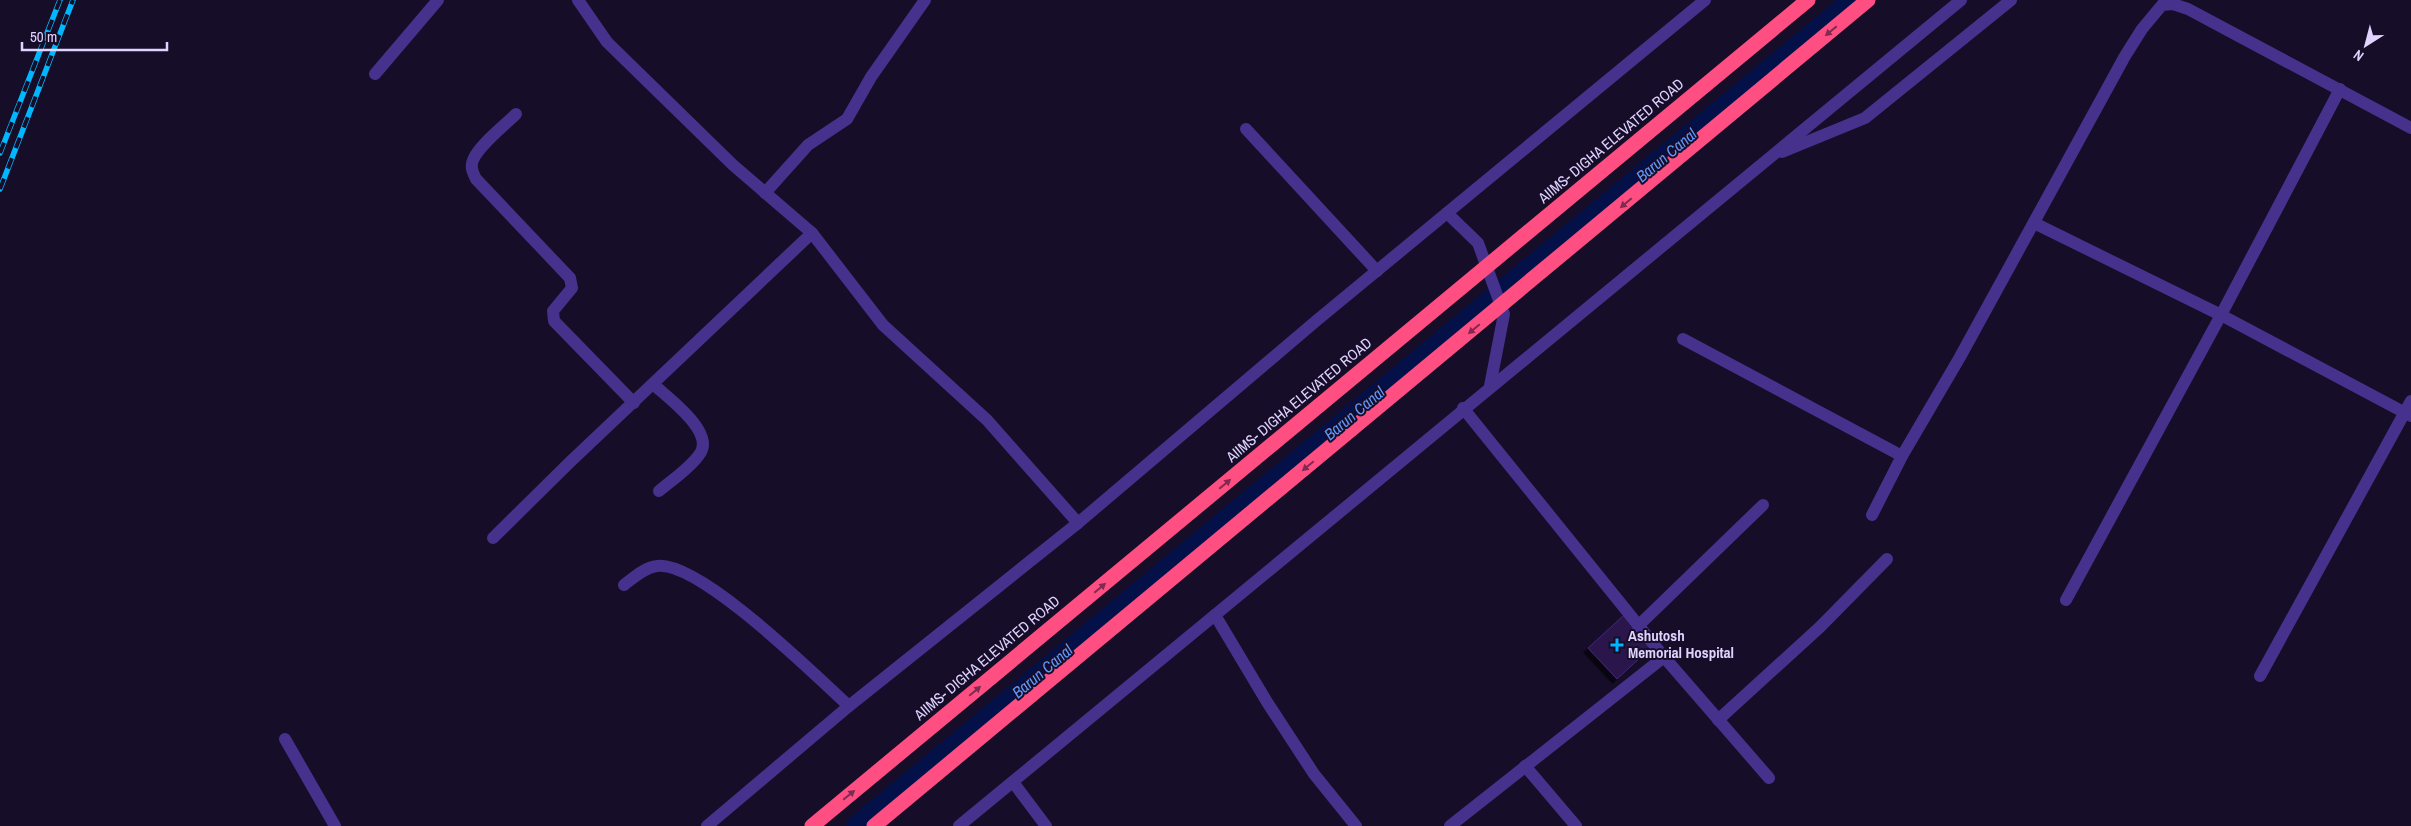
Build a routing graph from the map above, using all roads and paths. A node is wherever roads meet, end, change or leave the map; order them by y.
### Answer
1 (438, 0) edge
2 (578, 0) edge
3 (924, 0) edge
4 (1706, 0) edge
5 (1808, 0) edge
6 (1868, 0) edge
7 (1961, 0) edge
8 (2011, 0) edge
9 (375, 74) dead end
10 (2340, 89) junction
11 (516, 114) dead end
12 (2411, 128) edge
13 (1246, 129) dead end
14 (1771, 156) junction
15 (765, 193) junction
16 (1447, 212) junction
17 (2034, 223) junction
18 (812, 233) junction
19 (1377, 270) junction
20 (2221, 315) junction
21 (1682, 339) dead end
22 (653, 384) junction
23 (1490, 386) junction
24 (634, 403) junction
25 (1463, 408) junction
26 (2409, 410) edge
27 (1902, 456) junction
28 (659, 491) dead end
29 (1762, 505) dead end
30 (1872, 515) dead end
31 (1078, 523) junction
32 (493, 538) dead end
33 (1886, 559) dead end
34 (624, 585) dead end
35 (2066, 600) dead end
36 (1216, 615) junction
37 (1638, 626) junction
38 (1664, 656) junction
39 (2260, 676) dead end
40 (849, 706) junction
41 (1718, 720) junction
42 (285, 738) dead end
43 (1525, 766) junction
44 (1770, 778) dead end
45 (1013, 782) junction
46 (335, 826) edge
47 (707, 826) edge
48 (812, 826) edge
49 (874, 826) edge
50 (959, 826) edge
51 (1046, 826) edge
52 (1356, 826) edge
53 (1450, 826) edge
54 (1576, 826) edge

1 - 9 street
2 - 15 street
3 - 15 street
4 - 16 street
48 -> 5 highway, AIIMS- DIGHA ELEVATED ROAD, bridge
6 -> 49 highway, bridge
7 - 14 street
8 - 14 street
10 - 12 street
10 - 17 street
10 - 20 street
11 - 24 street
13 - 19 street
14 - 23 street
15 - 18 street
16 - 19 street
16 - 23 street, bridge
17 - 20 street
17 - 27 street
18 - 22 street
18 - 31 street
19 - 31 street
20 - 26 street
20 - 35 street
21 - 27 street
22 - 24 street
22 - 28 street
23 - 25 street
24 - 32 street
25 - 36 street
25 - 37 street
26 - 39 street
27 - 30 street
29 - 37 street
31 - 40 street
33 - 41 street
34 - 40 street
36 - 45 street
36 - 52 street
37 - 38 street
38 - 41 street
38 - 43 street
40 - 47 street
41 - 44 street
42 - 46 street
43 - 53 street
43 - 54 street
45 - 50 street
45 - 51 street

